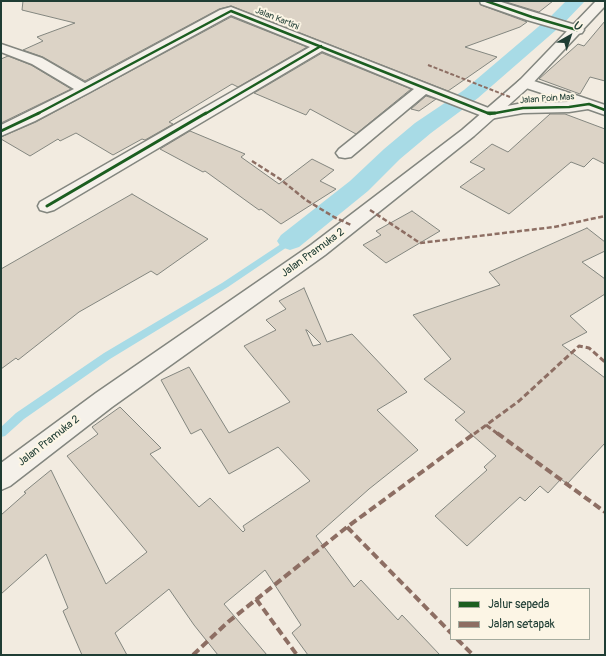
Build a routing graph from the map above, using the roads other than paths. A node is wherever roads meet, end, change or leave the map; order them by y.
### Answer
1 (486, 1) edge
2 (603, 1) edge
3 (569, 28) junction
4 (321, 46) junction
5 (2, 48) dead end
6 (525, 83) junction
7 (425, 87) junction
8 (86, 89) junction
9 (589, 104) junction
10 (605, 110) edge
11 (486, 113) junction
12 (1, 131) edge
13 (345, 153) dead end
14 (47, 206) dead end
15 (1, 478) edge

1 - 3 street
2 - 3 street, Jalan Pramuka 2
3 - 6 street, Jalan Pramuka 2
4 - 7 street, Jalan Kartini
4 - 8 street, Jalan Kartini
4 - 14 street
5 - 8 street
6 - 9 street, Jalan Poin Mas
6 - 11 street, Jalan Pramuka 2
7 - 11 street, Jalan Kartini
7 - 13 street
8 - 12 street, Jalan Kartini
9 - 10 street, Jalan Poin Mas
9 - 11 street, Jalan Poin Mas
11 - 15 street, Jalan Pramuka 2

